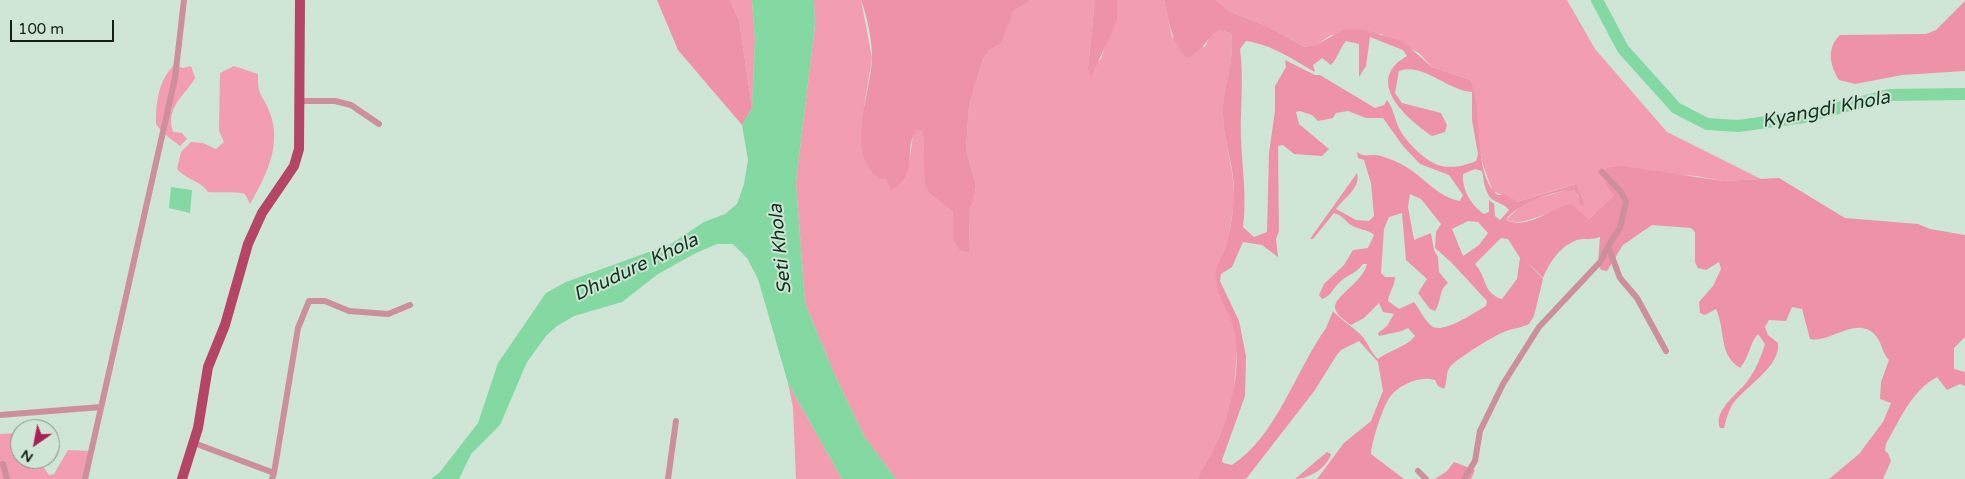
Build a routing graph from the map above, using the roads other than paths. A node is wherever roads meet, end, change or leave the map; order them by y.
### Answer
1 (184, 0) edge
2 (300, 0) edge
3 (300, 101) junction
4 (379, 124) dead end
5 (1602, 172) dead end
6 (1608, 246) junction
7 (410, 305) dead end
8 (1666, 351) dead end
9 (101, 407) junction
10 (0, 415) edge
11 (676, 421) dead end
12 (194, 443) junction
13 (3, 464) dead end
14 (1418, 471) dead end
15 (273, 476) edge
16 (7, 479) edge
17 (86, 479) edge
18 (182, 479) edge
19 (668, 479) edge
20 (1426, 479) edge
21 (1464, 479) edge

1 - 9 street
2 - 3 main road
3 - 4 street
3 - 12 main road
5 - 6 street
6 - 8 street
6 - 21 street
7 - 15 street
9 - 10 street
9 - 17 street
11 - 19 street
12 - 15 street
12 - 18 main road
13 - 16 street
14 - 20 street

